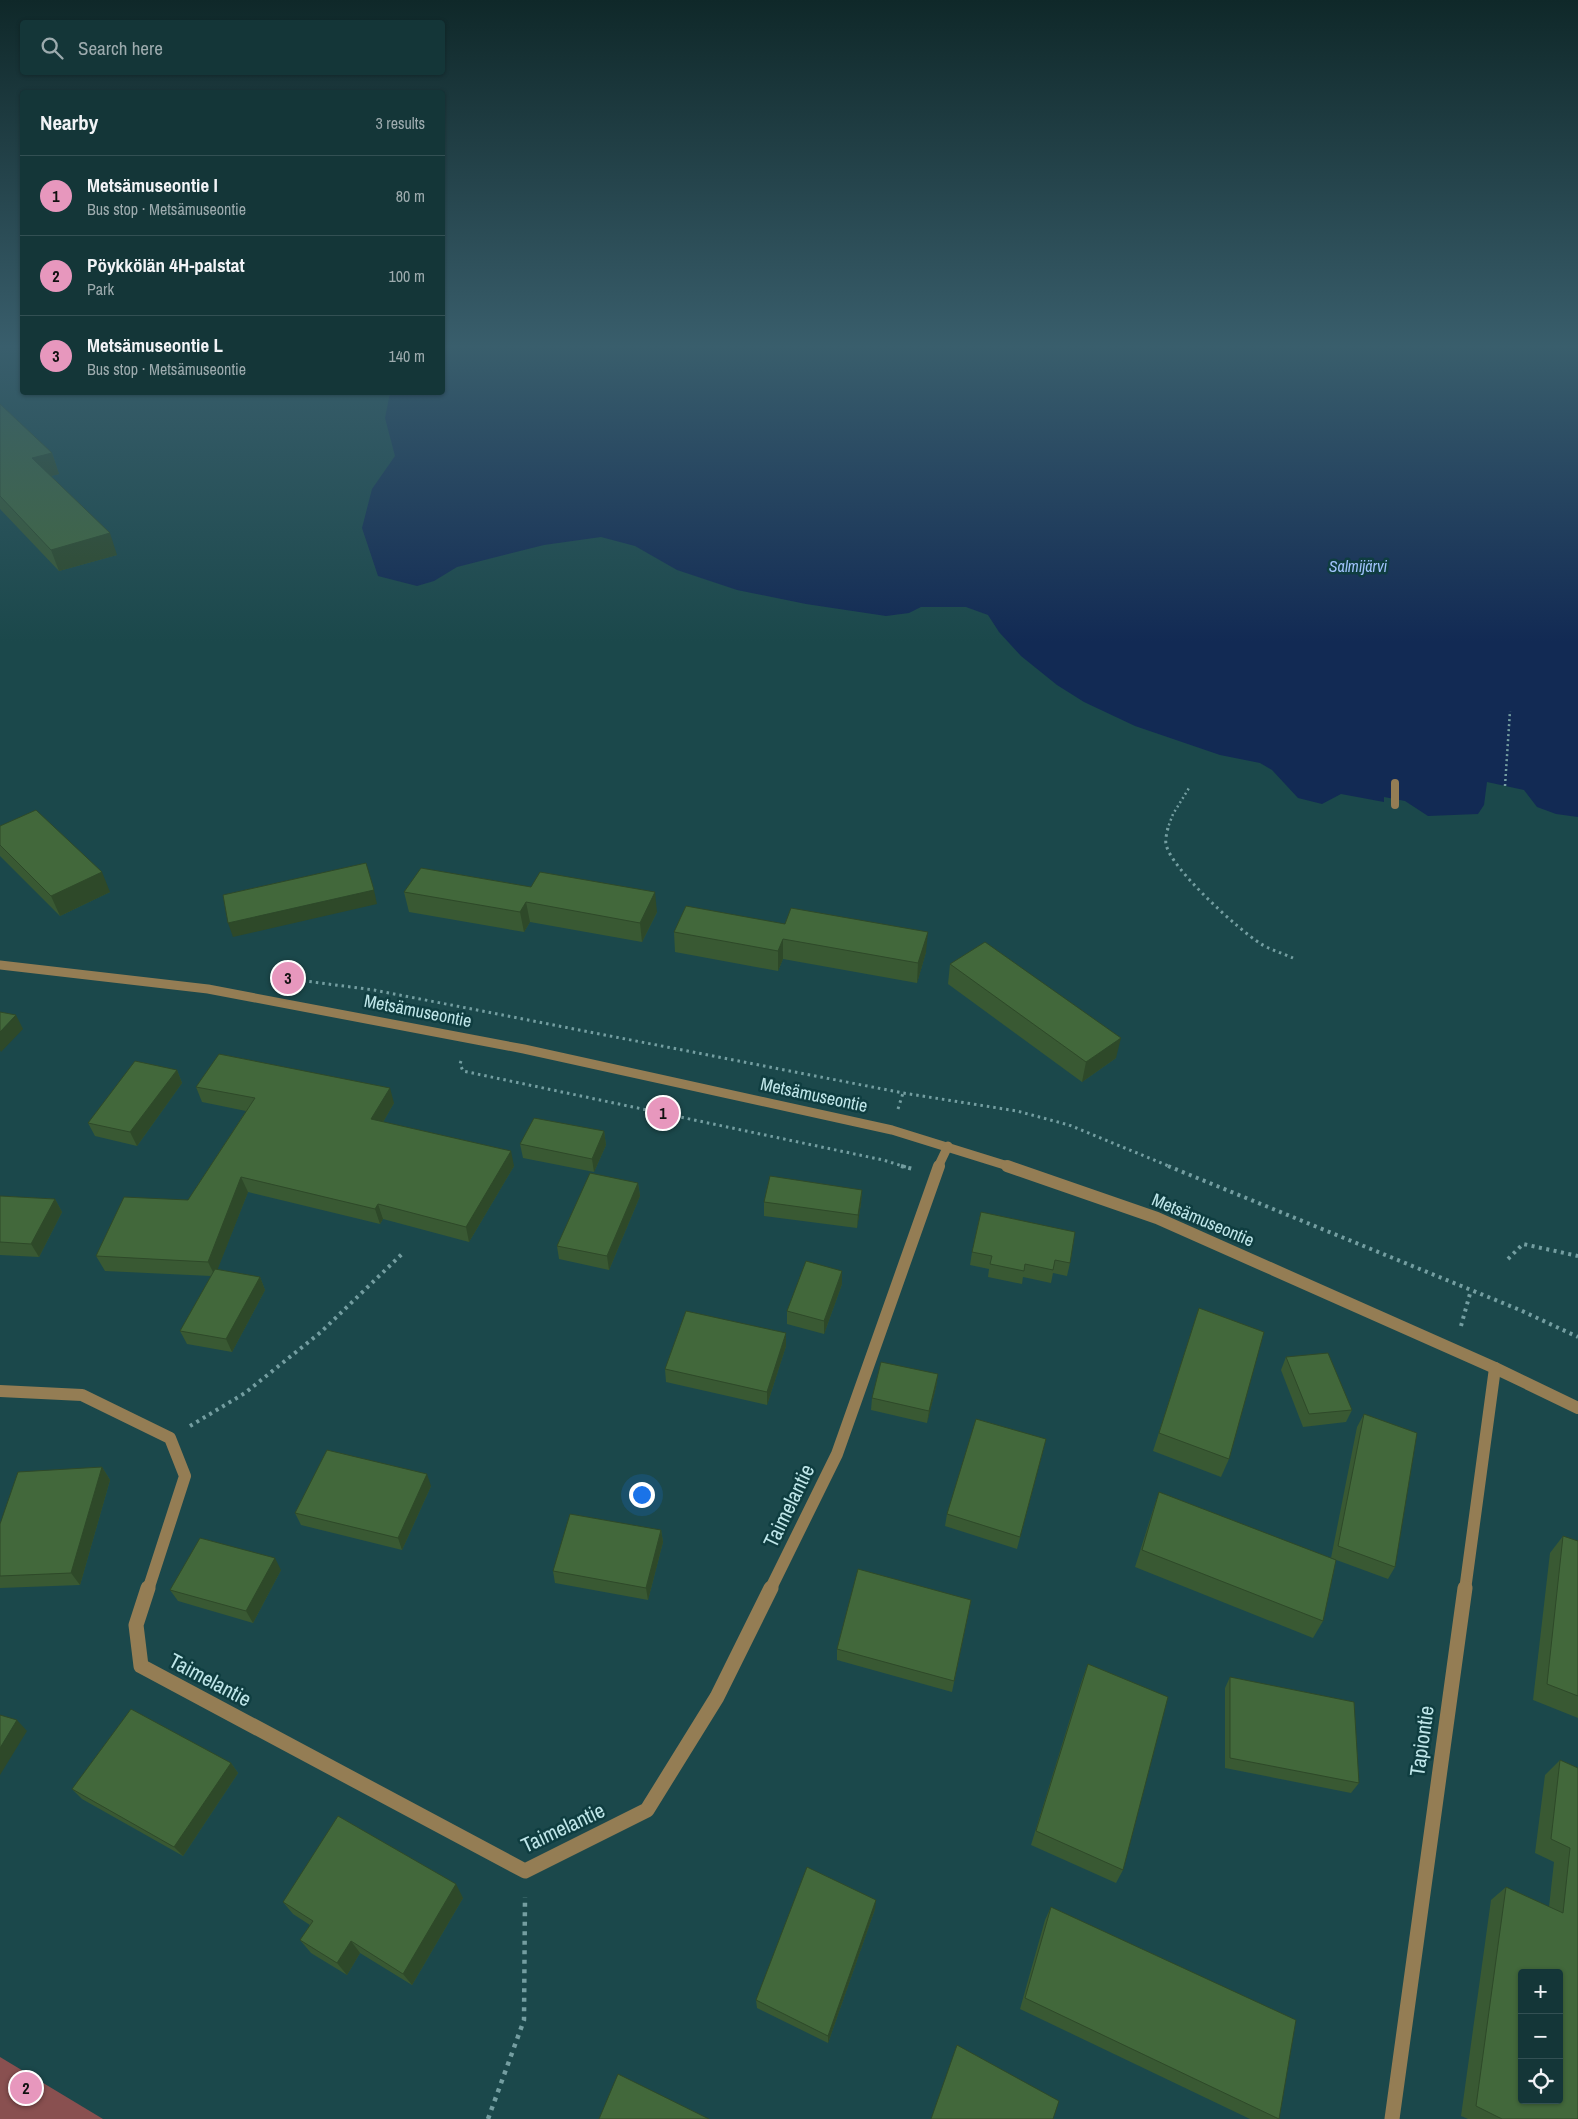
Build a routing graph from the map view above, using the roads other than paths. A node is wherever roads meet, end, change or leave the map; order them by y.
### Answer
1 (1395, 782) dead end
2 (1395, 805) dead end
3 (0, 965) edge
4 (948, 1146) junction
5 (1495, 1368) junction
6 (0, 1390) edge
7 (1578, 1408) edge
8 (1392, 2119) edge

1 - 2 street
3 - 4 street, Metsämuseontie
4 - 5 street, Metsämuseontie
4 - 6 street, Taimelantie
5 - 7 street, Metsämuseontie
5 - 8 street, Tapiontie

